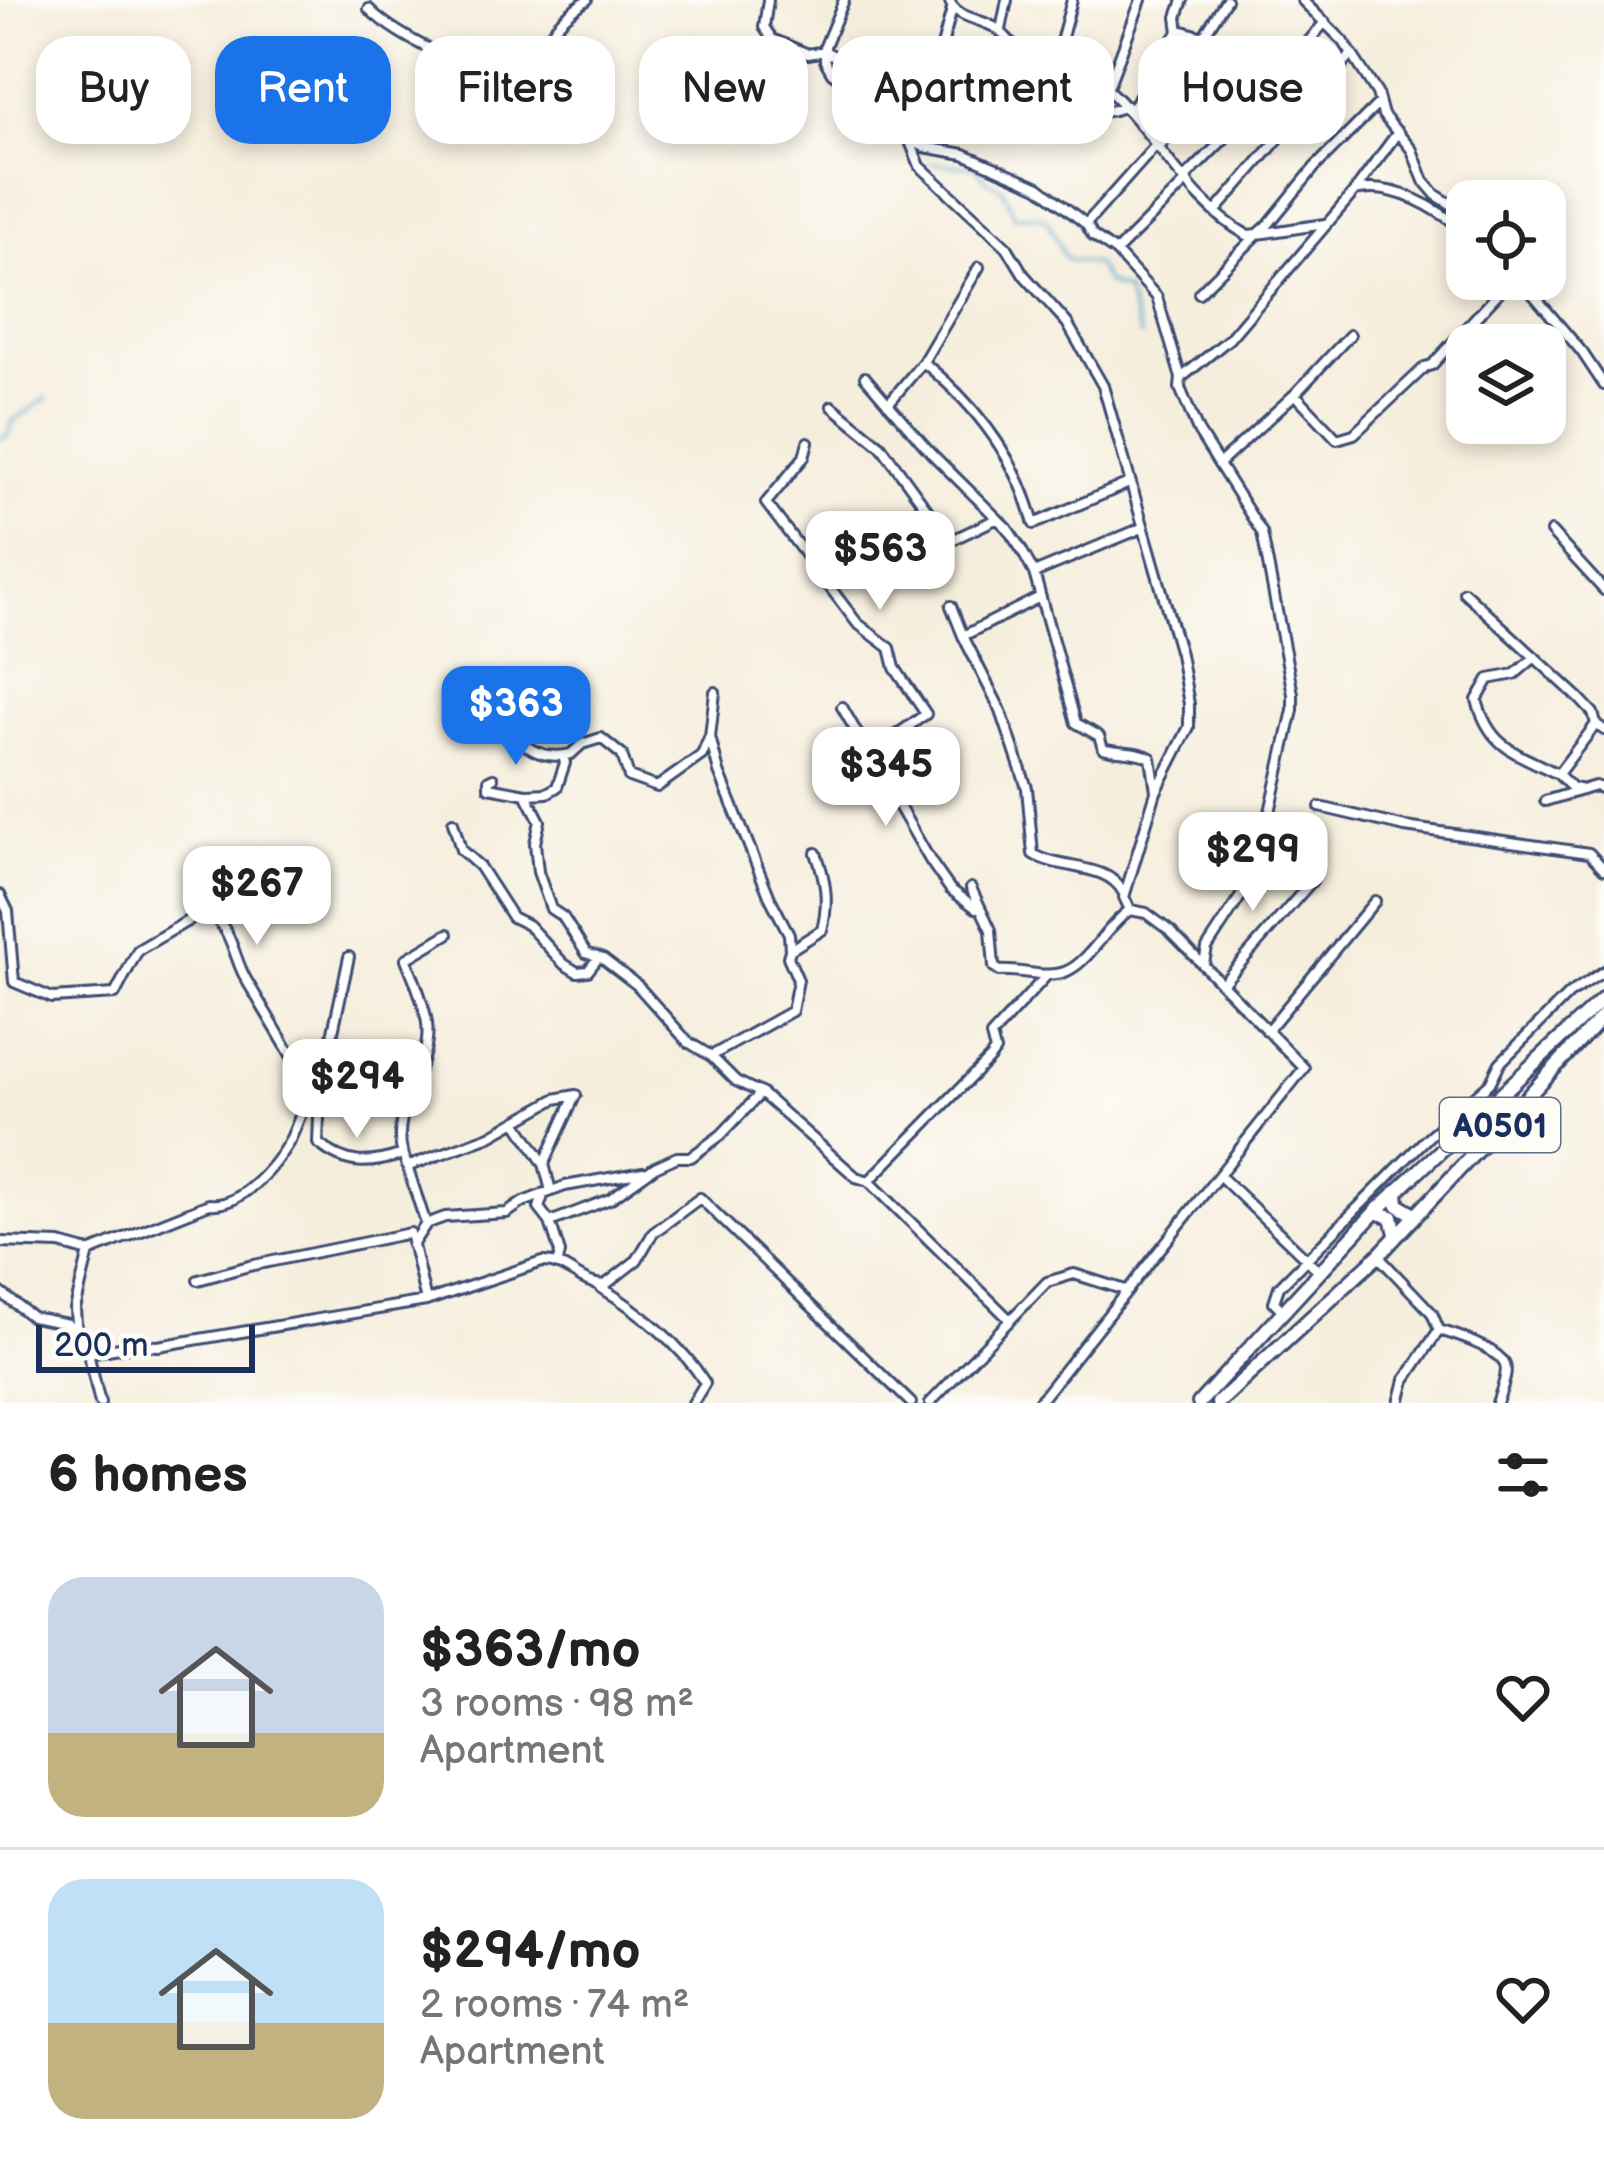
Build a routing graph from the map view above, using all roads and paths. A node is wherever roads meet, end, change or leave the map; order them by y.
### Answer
1 (586, 0) edge
2 (768, 0) edge
3 (844, 0) edge
4 (1007, 0) edge
5 (1072, 0) edge
6 (1141, 0) edge
7 (1183, 0) edge
8 (1226, 0) edge
9 (1302, 0) edge
10 (950, 4) edge
11 (369, 9) dead end
12 (1325, 22) junction
13 (1000, 32) junction
14 (1179, 32) junction
15 (942, 36) edge
16 (1004, 36) edge
17 (1062, 36) edge
18 (1314, 36) edge
19 (825, 51) junction
20 (832, 55) edge
21 (1350, 56) junction
22 (1114, 71) edge
23 (832, 73) edge
24 (1114, 96) edge
25 (1379, 103) junction
26 (1129, 108) junction
27 (1114, 112) edge
28 (1138, 119) edge
29 (1398, 132) junction
30 (911, 144) edge
31 (918, 144) edge
32 (1159, 144) joint
33 (1218, 144) edge
34 (1186, 179) junction
35 (1355, 190) junction
36 (1446, 201) edge
37 (1216, 211) junction
38 (1446, 215) edge
39 (1086, 224) junction
40 (1327, 224) junction
41 (1258, 234) junction
42 (1116, 252) junction
43 (979, 268) dead end
44 (1199, 293) dead end
45 (1492, 300) edge
46 (1538, 300) edge
47 (1350, 335) dead end
48 (923, 362) junction
49 (866, 377) dead end
50 (1181, 377) junction
51 (1604, 385) edge
52 (1295, 394) junction
53 (888, 404) junction
54 (832, 406) dead end
55 (808, 442) dead end
56 (1219, 464) junction
57 (1129, 483) junction
58 (996, 519) junction
59 (1142, 528) junction
60 (1551, 532) dead end
61 (1034, 573) junction
62 (1604, 590) edge
63 (1464, 592) dead end
64 (1040, 597) junction
65 (951, 606) dead end
66 (963, 636) junction
67 (1534, 657) junction
68 (715, 692) dead end
69 (842, 707) dead end
70 (505, 721) dead end
71 (1600, 727) edge
72 (710, 737) junction
73 (869, 754) junction
74 (562, 756) junction
75 (1558, 774) junction
76 (494, 778) dead end
77 (1604, 789) edge
78 (1582, 790) junction
79 (1156, 792) junction
80 (526, 794) junction
81 (1544, 801) dead end
82 (1320, 807) dead end
83 (453, 822) dead end
84 (817, 853) dead end
85 (1317, 868) dead end
86 (1604, 869) edge
87 (971, 888) dead end
88 (0, 895) edge
89 (1124, 897) junction
90 (1376, 901) dead end
91 (1130, 910) junction
92 (980, 913) junction
93 (448, 934) dead end
94 (790, 950) junction
95 (349, 957) dead end
96 (598, 958) junction
97 (1204, 963) junction
98 (1604, 971) edge
99 (1048, 974) junction
100 (1223, 982) junction
101 (1604, 998) edge
102 (1604, 1015) edge
103 (1268, 1031) junction
104 (711, 1056) junction
105 (761, 1093) junction
106 (309, 1098) junction
107 (320, 1112) junction
108 (517, 1121) junction
109 (404, 1154) junction
110 (544, 1164) junction
111 (409, 1166) junction
112 (648, 1172) junction
113 (1220, 1175) junction
114 (869, 1181) junction
115 (1397, 1191) junction
116 (547, 1192) junction
117 (1375, 1212) junction
118 (1415, 1215) junction
119 (550, 1222) junction
120 (426, 1224) junction
121 (1396, 1234) junction
122 (0, 1242) edge
123 (412, 1245) junction
124 (88, 1252) junction
125 (1378, 1256) junction
126 (1306, 1258) junction
127 (558, 1262) junction
128 (1320, 1272) junction
129 (198, 1280) dead end
130 (599, 1286) junction
131 (1128, 1291) junction
132 (0, 1292) edge
133 (426, 1301) junction
134 (1284, 1312) junction
135 (1008, 1318) junction
136 (1439, 1330) junction
137 (77, 1338) junction
138 (88, 1352) junction
139 (100, 1403) edge
140 (694, 1403) edge
141 (911, 1403) edge
142 (930, 1403) edge
143 (1038, 1403) edge
144 (1199, 1403) edge
145 (1218, 1403) edge
146 (1399, 1403) edge
147 (1497, 1403) edge

1 - 11 street
2 - 19 street
3 - 19 street
4 - 13 street
5 - 17 street
6 - 22 street
7 - 14 street
8 - 14 street
9 - 12 street
10 - 13 street
10 - 15 street
12 - 18 street
12 - 21 street
13 - 16 street
14 - 26 street
19 - 20 street
19 - 23 street
21 - 25 street
21 - 37 street
24 - 26 street
25 - 29 street
25 - 41 street
26 - 27 street
26 - 28 street
29 - 35 street
29 - 36 street
30 - 57 street
31 - 39 street
32 - 34 street
32 - 39 street
33 - 34 street
34 - 37 street
34 - 42 street
35 - 38 street
35 - 40 street
37 - 41 street
39 - 42 street
40 - 41 street
40 - 50 street
41 - 44 street
42 - 50 street
43 - 48 street
45 - 52 street
46 - 51 street
47 - 52 street
48 - 53 street
48 - 57 street
49 - 53 street
50 - 56 street
52 - 56 street
53 - 58 street
54 - 58 street
55 - 73 street
56 - 97 street
57 - 59 street
58 - 61 street
59 - 61 street
59 - 79 street
60 - 62 street
61 - 64 street
63 - 67 street
64 - 66 street
64 - 79 street
65 - 66 street
66 - 89 street
67 - 71 street
67 - 75 street
68 - 72 street
69 - 73 street
70 - 74 street
71 - 75 street
72 - 74 street
72 - 94 street
73 - 92 street
74 - 80 street
75 - 78 street
76 - 80 street
77 - 78 street
78 - 81 street
79 - 89 street
80 - 96 street
82 - 86 street
83 - 96 street
84 - 94 street
85 - 100 street
87 - 92 street
88 - 106 street
89 - 91 street
90 - 103 street
91 - 97 street
91 - 99 street
92 - 99 street
93 - 109 street
94 - 104 street
95 - 107 street
96 - 104 street
97 - 100 street
98 - 126 street
99 - 114 street
100 - 103 street
101 - 115 highway, A0501
102 - 118 highway, A0501
103 - 113 street
104 - 105 street
105 - 112 street
105 - 114 street
106 - 107 street
106 - 124 street
107 - 109 street
108 - 110 street
108 - 110 street
108 - 111 street
109 - 111 street
110 - 116 street
111 - 120 street
112 - 116 street
112 - 119 street
113 - 126 street
113 - 131 street
114 - 135 street
115 - 117 highway, A0501
115 - 118 highway
116 - 119 street
116 - 120 street
117 - 121 highway
117 - 128 highway, A0501
118 - 121 highway, A0501
119 - 127 street
120 - 123 street
121 - 125 highway, A0501
122 - 124 street
123 - 129 street
123 - 133 street
124 - 137 street
125 - 136 street
125 - 145 highway, A0501
126 - 128 street
126 - 134 street
127 - 130 street
127 - 133 street
128 - 134 highway, A0501
130 - 140 street
130 - 141 street
131 - 135 street
131 - 143 street
132 - 137 street
133 - 138 street
134 - 144 highway, A0501
135 - 142 street
136 - 146 street
136 - 147 street
137 - 138 street
138 - 139 street

